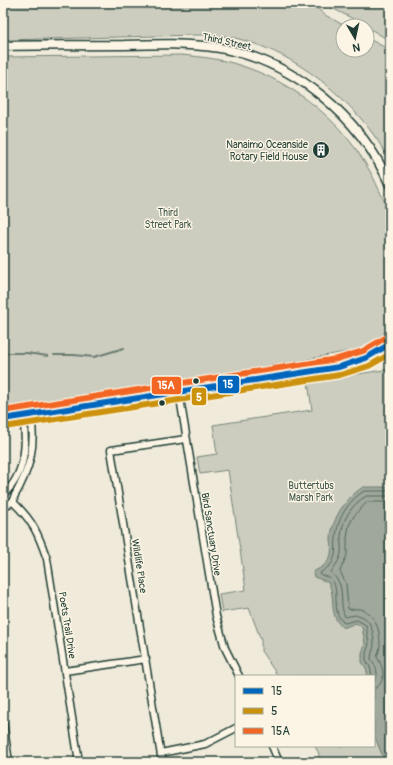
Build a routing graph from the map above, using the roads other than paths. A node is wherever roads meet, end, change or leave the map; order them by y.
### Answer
1 (3, 46) edge
2 (390, 185) edge
3 (390, 344) edge
4 (179, 392) junction
5 (31, 415) junction
6 (23, 416) junction
7 (3, 419) edge
8 (186, 439) junction
9 (5, 492) edge
10 (14, 499) junction
11 (3, 503) edge
12 (146, 659) junction
13 (65, 671) junction
14 (238, 675) edge
15 (3, 722) edge
16 (235, 729) edge
17 (272, 747) edge
18 (161, 753) junction
19 (9, 762) edge
20 (79, 762) edge
21 (162, 762) edge
22 (279, 762) edge

1 - 2 main road, Third Street
3 - 4 street
4 - 5 street
4 - 8 street, Bird Sanctuary Drive
5 - 6 street
5 - 10 street
6 - 7 street
6 - 9 street
8 - 12 street, Wildlife Place
8 - 14 street, Bird Sanctuary Drive
9 - 10 street, Poets Trail Drive
10 - 11 street
10 - 13 street, Poets Trail Drive
12 - 13 street
12 - 18 street, Wildlife Place
13 - 20 street, Poets Trail Drive
15 - 19 street
16 - 18 street
17 - 22 street
18 - 21 street, Wildlife Place

